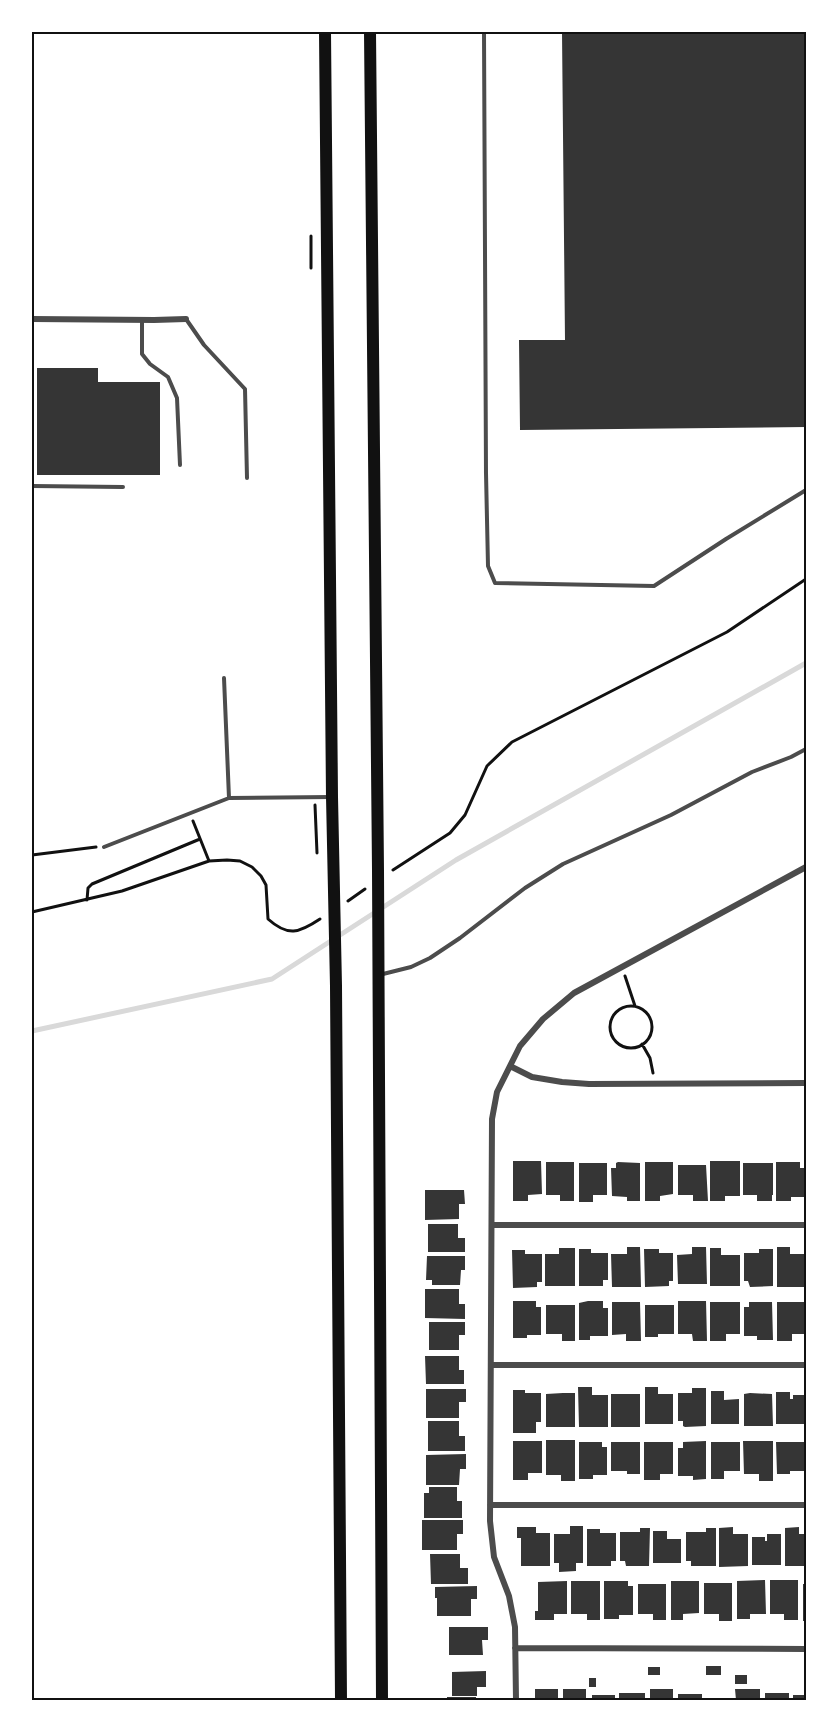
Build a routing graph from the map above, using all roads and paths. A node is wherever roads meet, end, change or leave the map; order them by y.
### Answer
1 (325, 32) edge
2 (370, 32) edge
3 (484, 32) edge
4 (32, 319) edge
5 (186, 319) joint
6 (142, 320) junction
7 (180, 465) dead end
8 (247, 478) dead end
9 (32, 486) edge
10 (123, 487) dead end
11 (807, 490) edge
12 (807, 579) edge
13 (224, 678) dead end
14 (807, 749) edge
15 (332, 797) junction
16 (229, 798) junction
17 (190, 813) junction
18 (200, 839) junction
19 (104, 847) joint
20 (32, 855) edge
21 (209, 861) junction
22 (807, 867) edge
23 (392, 871) dead end
24 (373, 884) dead end
25 (87, 900) junction
26 (345, 903) dead end
27 (32, 912) edge
28 (326, 915) dead end
29 (622, 967) junction
30 (379, 971) junction
31 (634, 1006) junction
32 (642, 1044) junction
33 (510, 1066) junction
34 (807, 1083) edge
35 (655, 1084) junction
36 (492, 1225) junction
37 (807, 1225) edge
38 (491, 1365) junction
39 (807, 1365) edge
40 (807, 1505) edge
41 (490, 1506) junction
42 (515, 1648) junction
43 (807, 1649) edge
44 (341, 1701) edge
45 (382, 1701) edge
46 (516, 1701) edge

1 - 15 highway
2 - 30 highway
3 - 11 lane
4 - 6 street
5 - 6 street
5 - 8 lane
6 - 7 lane
9 - 10 lane
12 - 23 path
13 - 16 lane
14 - 30 lane
15 - 16 lane
15 - 44 highway
16 - 17 lane
17 - 18 path
17 - 19 lane
18 - 21 path
18 - 25 path
19 - 20 path
21 - 25 path
21 - 28 path
22 - 29 street
24 - 26 path
25 - 27 path
29 - 31 path
29 - 33 street
30 - 45 highway
31 - 32 path
31 - 32 path
32 - 35 path
33 - 35 street
33 - 36 street
34 - 35 street
36 - 37 street
36 - 38 street
38 - 39 street
38 - 41 street
40 - 41 street
41 - 42 street
42 - 43 street
42 - 46 street

